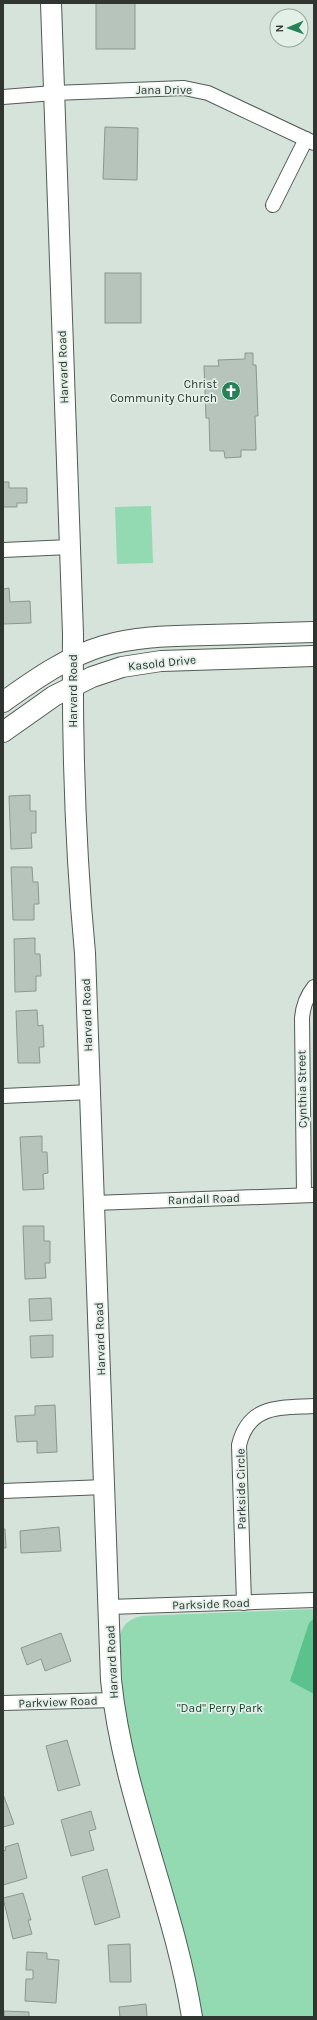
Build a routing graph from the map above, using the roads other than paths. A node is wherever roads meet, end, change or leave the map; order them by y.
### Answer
1 (51, 3) edge
2 (54, 93) junction
3 (3, 97) edge
4 (310, 141) edge
5 (273, 205) dead end
6 (70, 548) junction
7 (3, 550) edge
8 (314, 632) edge
9 (314, 656) edge
10 (72, 658) junction
11 (72, 686) junction
12 (3, 702) edge
13 (3, 732) edge
14 (314, 987) edge
15 (91, 1092) junction
16 (3, 1096) edge
17 (309, 1195) edge
18 (94, 1203) junction
19 (314, 1406) edge
20 (105, 1487) junction
21 (3, 1491) edge
22 (314, 1600) edge
23 (244, 1603) junction
24 (109, 1607) junction
25 (113, 1700) junction
26 (3, 1703) edge
27 (192, 2017) edge

1 - 2 street, Harvard Road
2 - 3 street, Jana Drive
2 - 4 street, Jana Drive
2 - 6 street, Harvard Road
4 - 5 street
6 - 7 street
6 - 10 street, Harvard Road
8 - 10 street, Kasold Drive
9 - 11 street, Kasold Drive
10 - 11 street, Harvard Road
10 - 12 street, Kasold Drive
11 - 13 street, Kasold Drive
11 - 15 street, Harvard Road
14 - 17 street, Cynthia Street
15 - 16 street
15 - 18 street, Harvard Road
17 - 18 street, Randall Road
18 - 20 street, Harvard Road
19 - 23 street, Parkside Circle
20 - 21 street
20 - 24 street, Harvard Road
22 - 23 street, Parkside Road
23 - 24 street, Parkside Road
24 - 25 street, Harvard Road
25 - 26 street, Parkview Road
25 - 27 street, Harvard Road

